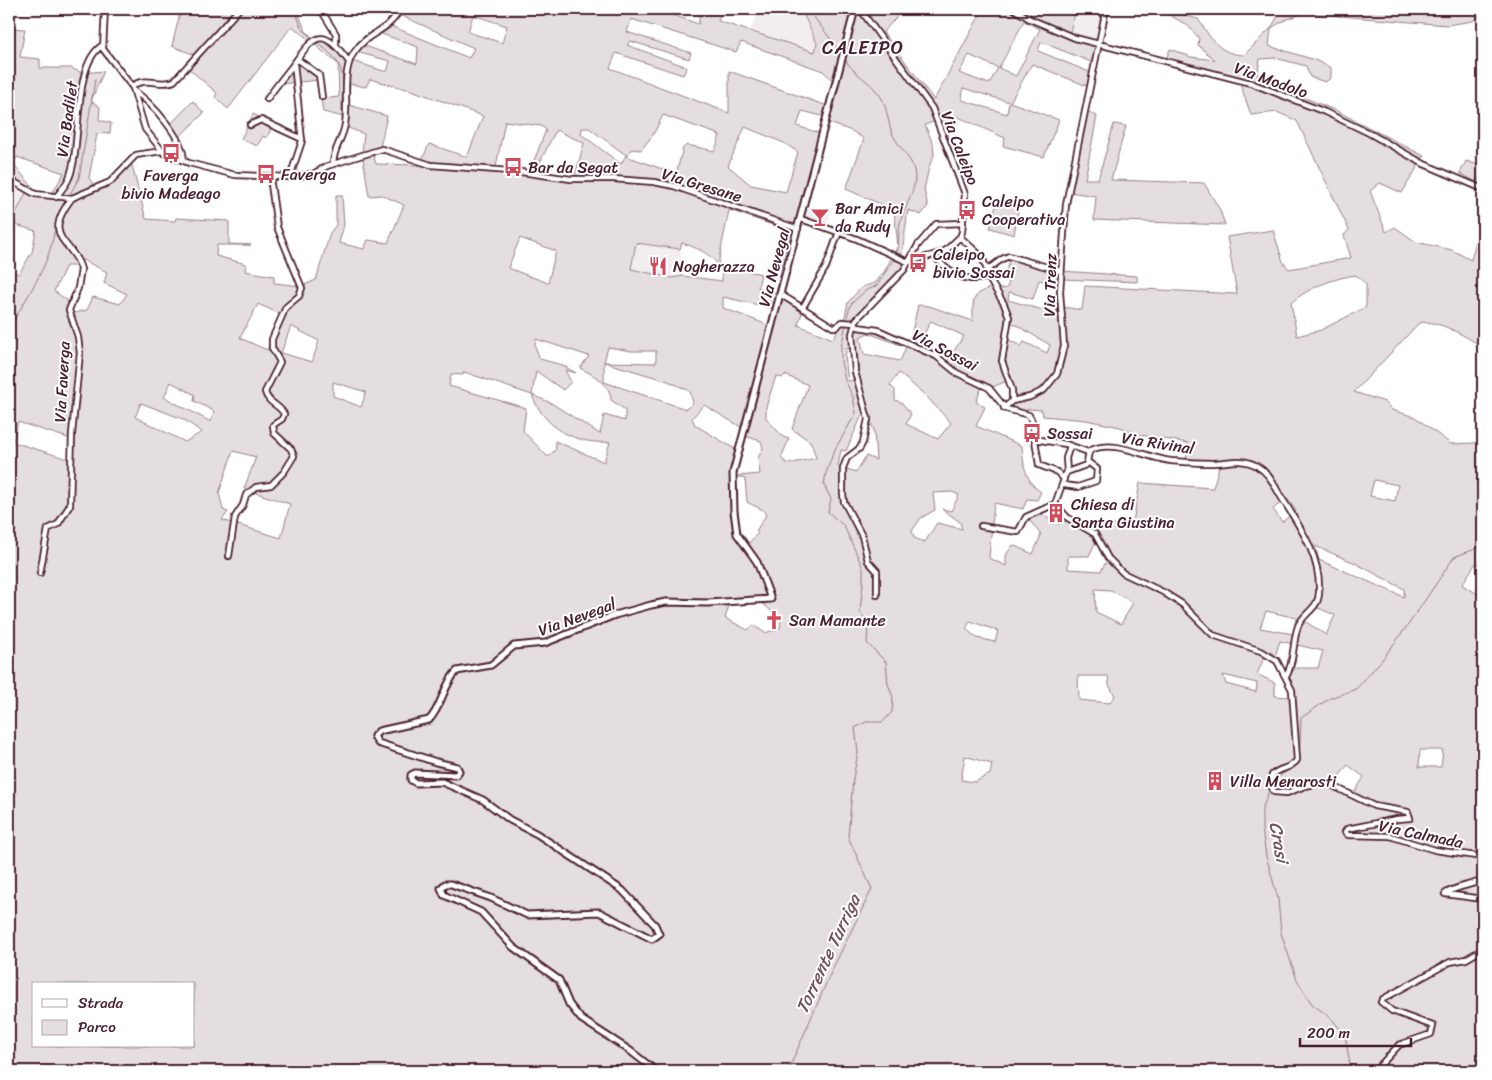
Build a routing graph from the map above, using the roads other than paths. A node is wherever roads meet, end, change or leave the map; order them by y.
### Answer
1 (105, 9) edge
2 (239, 9) edge
3 (305, 9) edge
4 (322, 9) edge
5 (400, 9) edge
6 (855, 9) edge
7 (860, 9) edge
8 (1014, 9) edge
9 (1106, 9) edge
10 (1100, 44) junction
11 (103, 45) junction
12 (336, 45) junction
13 (296, 61) junction
14 (349, 62) junction
15 (132, 86) junction
16 (135, 92) junction
17 (322, 97) dead end
18 (267, 99) dead end
19 (250, 125) dead end
20 (302, 139) junction
21 (162, 151) junction
22 (183, 160) junction
23 (333, 164) junction
24 (290, 176) junction
25 (270, 177) junction
26 (9, 179) edge
27 (1483, 189) edge
28 (56, 197) junction
29 (72, 198) junction
30 (801, 218) junction
31 (963, 223) junction
32 (798, 229) junction
33 (840, 232) junction
34 (960, 237) junction
35 (934, 255) junction
36 (910, 262) junction
37 (987, 270) junction
38 (1060, 271) junction
39 (988, 277) junction
40 (780, 294) junction
41 (803, 307) junction
42 (854, 323) junction
43 (1012, 401) junction
44 (1004, 408) junction
45 (1034, 439) junction
46 (1070, 446) junction
47 (1088, 452) junction
48 (1088, 462) junction
49 (1067, 472) junction
50 (1064, 477) junction
51 (1064, 485) junction
52 (1055, 504) junction
53 (980, 526) dead end
54 (229, 556) dead end
55 (40, 573) dead end
56 (877, 595) dead end
57 (1286, 677) junction
58 (1483, 857) edge
59 (1483, 880) edge
60 (1483, 899) edge
61 (1483, 948) edge
62 (656, 1071) edge
63 (1375, 1071) edge

1 - 11 street
2 - 15 street
3 - 4 street
4 - 12 street
5 - 14 street
6 - 30 main road, Via Nevegal
7 - 31 street, Via Caleipo
8 - 10 street, Via Modolo
9 - 10 street, Via Trenz
10 - 27 street, Via Modolo
10 - 38 street, Via Trenz
11 - 15 street
11 - 28 street, Via Badilet
12 - 13 street
12 - 14 street
13 - 17 street
13 - 18 street
13 - 20 street
14 - 23 street
15 - 16 street
16 - 21 street
16 - 22 street
19 - 20 street
20 - 24 street
21 - 22 street
21 - 29 street
22 - 25 street
23 - 24 street
23 - 32 street, Via Gresane
24 - 25 street
25 - 54 street
26 - 28 street
28 - 29 street
29 - 55 street, Via Faverga
30 - 32 main road, Via Nevegal
30 - 33 street
31 - 34 street, Via Caleipo
31 - 36 street
32 - 40 main road, Via Nevegal
33 - 36 street
33 - 41 street
34 - 35 street
34 - 37 street
35 - 36 street
35 - 39 street
36 - 42 street
37 - 38 street
37 - 39 street
38 - 43 street, Via Trenz
39 - 43 street
40 - 41 street
40 - 62 main road, Via Nevegal
41 - 42 street
42 - 44 street, Via Sossai
42 - 56 street
43 - 44 street, Via Trenz
44 - 45 street
45 - 46 street, Via Rivinal
45 - 50 street
46 - 47 street, Via Rivinal
46 - 49 street
47 - 48 street
47 - 57 street, Via Rivinal
48 - 49 street
48 - 51 street
49 - 50 street
50 - 51 street
51 - 52 street
52 - 53 street
52 - 57 street, Via Calmada
57 - 58 street, Via Calmada
59 - 60 street
61 - 63 street

